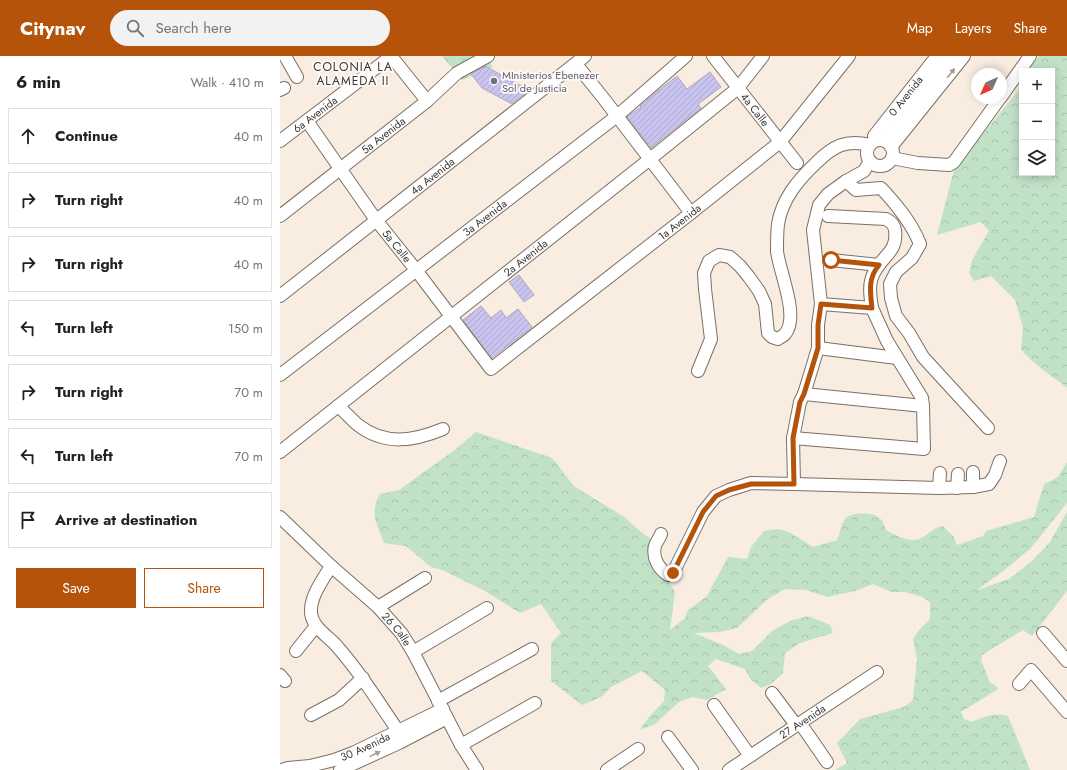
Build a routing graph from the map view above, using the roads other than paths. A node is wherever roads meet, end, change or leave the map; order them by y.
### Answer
1 (285, 56) edge
2 (488, 56) edge
3 (686, 56) edge
4 (713, 56) edge
5 (763, 56) edge
6 (849, 56) edge
7 (937, 56) edge
8 (950, 56) edge
9 (964, 56) edge
10 (1030, 56) edge
11 (388, 57) edge
12 (580, 60) edge
13 (297, 77) dead end
14 (738, 88) junction
15 (1007, 89) edge
16 (930, 90) junction
17 (428, 102) junction
18 (996, 104) edge
19 (617, 116) junction
20 (307, 121) junction
21 (280, 141) edge
22 (780, 142) junction
23 (882, 146) junction
24 (650, 159) junction
25 (870, 161) junction
26 (797, 164) dead end
27 (340, 168) junction
28 (846, 181) junction
29 (691, 214) junction
30 (280, 216) edge
31 (828, 216) dead end
32 (376, 220) junction
33 (831, 260) dead end
34 (879, 265) junction
35 (416, 270) junction
36 (280, 296) edge
37 (821, 304) junction
38 (872, 308) junction
39 (451, 317) junction
40 (818, 348) junction
41 (896, 358) junction
42 (491, 369) joint
43 (698, 371) dead end
44 (280, 375) edge
45 (804, 394) junction
46 (338, 406) junction
47 (923, 406) junction
48 (988, 428) dead end
49 (443, 429) dead end
50 (793, 438) junction
51 (280, 452) edge
52 (1000, 462) dead end
53 (973, 472) dead end
54 (940, 473) dead end
55 (958, 474) dead end
56 (794, 484) junction
57 (973, 487) junction
58 (938, 488) junction
59 (957, 488) junction
60 (280, 517) edge
61 (662, 534) dead end
62 (331, 566) junction
63 (425, 578) dead end
64 (378, 607) junction
65 (487, 608) dead end
66 (316, 626) junction
67 (1043, 633) dead end
68 (532, 649) dead end
69 (296, 651) dead end
70 (413, 652) junction
71 (1067, 661) edge
72 (877, 672) dead end
73 (362, 678) junction
74 (1020, 684) dead end
75 (772, 693) dead end
76 (535, 703) dead end
77 (714, 705) dead end
78 (443, 709) junction
79 (1067, 712) edge
80 (312, 716) dead end
81 (798, 724) junction
82 (398, 731) junction
83 (668, 737) dead end
84 (461, 745) junction
85 (638, 749) dead end
86 (750, 756) junction
87 (827, 762) dead end
88 (282, 770) edge
89 (340, 770) edge
90 (477, 770) edge
91 (607, 770) edge
92 (692, 770) edge
93 (729, 770) edge

1 - 13 street
2 - 17 street, 5a Avenida
3 - 19 street, 3a Avenida
4 - 14 street, 4a Calle
5 - 14 street, 2a Avenida
6 - 22 street, 1a Avenida
7 - 23 street, 0 Avenida
8 - 16 street
16 -> 9 street
10 - 15 street
11 - 17 street
11 - 20 street, 6a Avenida
12 - 19 street
12 - 32 street, 4a Avenida
14 - 22 street, 4a Calle
14 - 24 street, 2a Avenida
16 - 23 street
17 - 27 street, 5a Avenida
18 - 23 street
19 - 24 street
19 - 35 street, 3a Avenida
20 - 21 street, 6a Avenida
20 - 27 street, 5a Calle
22 - 26 street, 4a Calle
22 - 29 street, 1a Avenida
23 - 25 street
23 - 25 street
23 - 43 street
24 - 29 street
24 - 39 street, 2a Avenida
25 - 28 street
27 - 30 street, 5a Avenida
27 - 32 street, 5a Calle
28 - 37 street
28 - 48 street
29 - 42 street, 1a Avenida
31 - 34 street
32 - 35 street, 5a Calle
32 - 36 street, 4a Avenida
33 - 34 street
34 - 38 street
35 - 39 street, 5a Calle
35 - 44 street, 3a Avenida
37 - 38 street
37 - 40 street
38 - 41 street
39 - 42 street, 5a Calle
39 - 46 street, 2a Avenida
40 - 41 street
40 - 45 street
41 - 47 street
45 - 47 street
45 - 50 street
46 - 49 street
46 - 51 street, 2a Avenida
47 - 50 street
50 - 56 street
52 - 57 street
53 - 57 street
54 - 58 street
55 - 59 street
56 - 58 street
56 - 61 street
57 - 59 street
58 - 59 street
60 - 62 street, 26 Calle
62 - 64 street, 26 Calle
62 - 66 street
63 - 64 street
64 - 70 street, 26 Calle
65 - 70 street
66 - 69 street
66 - 73 street
67 - 71 street
68 - 78 street
70 - 78 street, 26 Calle
72 - 81 street, 27 Avenida
73 - 80 street
73 - 82 street
74 - 79 street
75 - 81 street
76 - 84 street
77 - 86 street
78 - 82 street, 30 Avenida
78 - 84 street, 26 Calle
89 -> 78 street, 30 Avenida
81 - 86 street, 27 Avenida
81 - 87 street
82 - 88 street, 30 Avenida
83 - 92 street
84 - 90 street, 26 Calle
85 - 91 street
86 - 93 street, 27 Avenida

